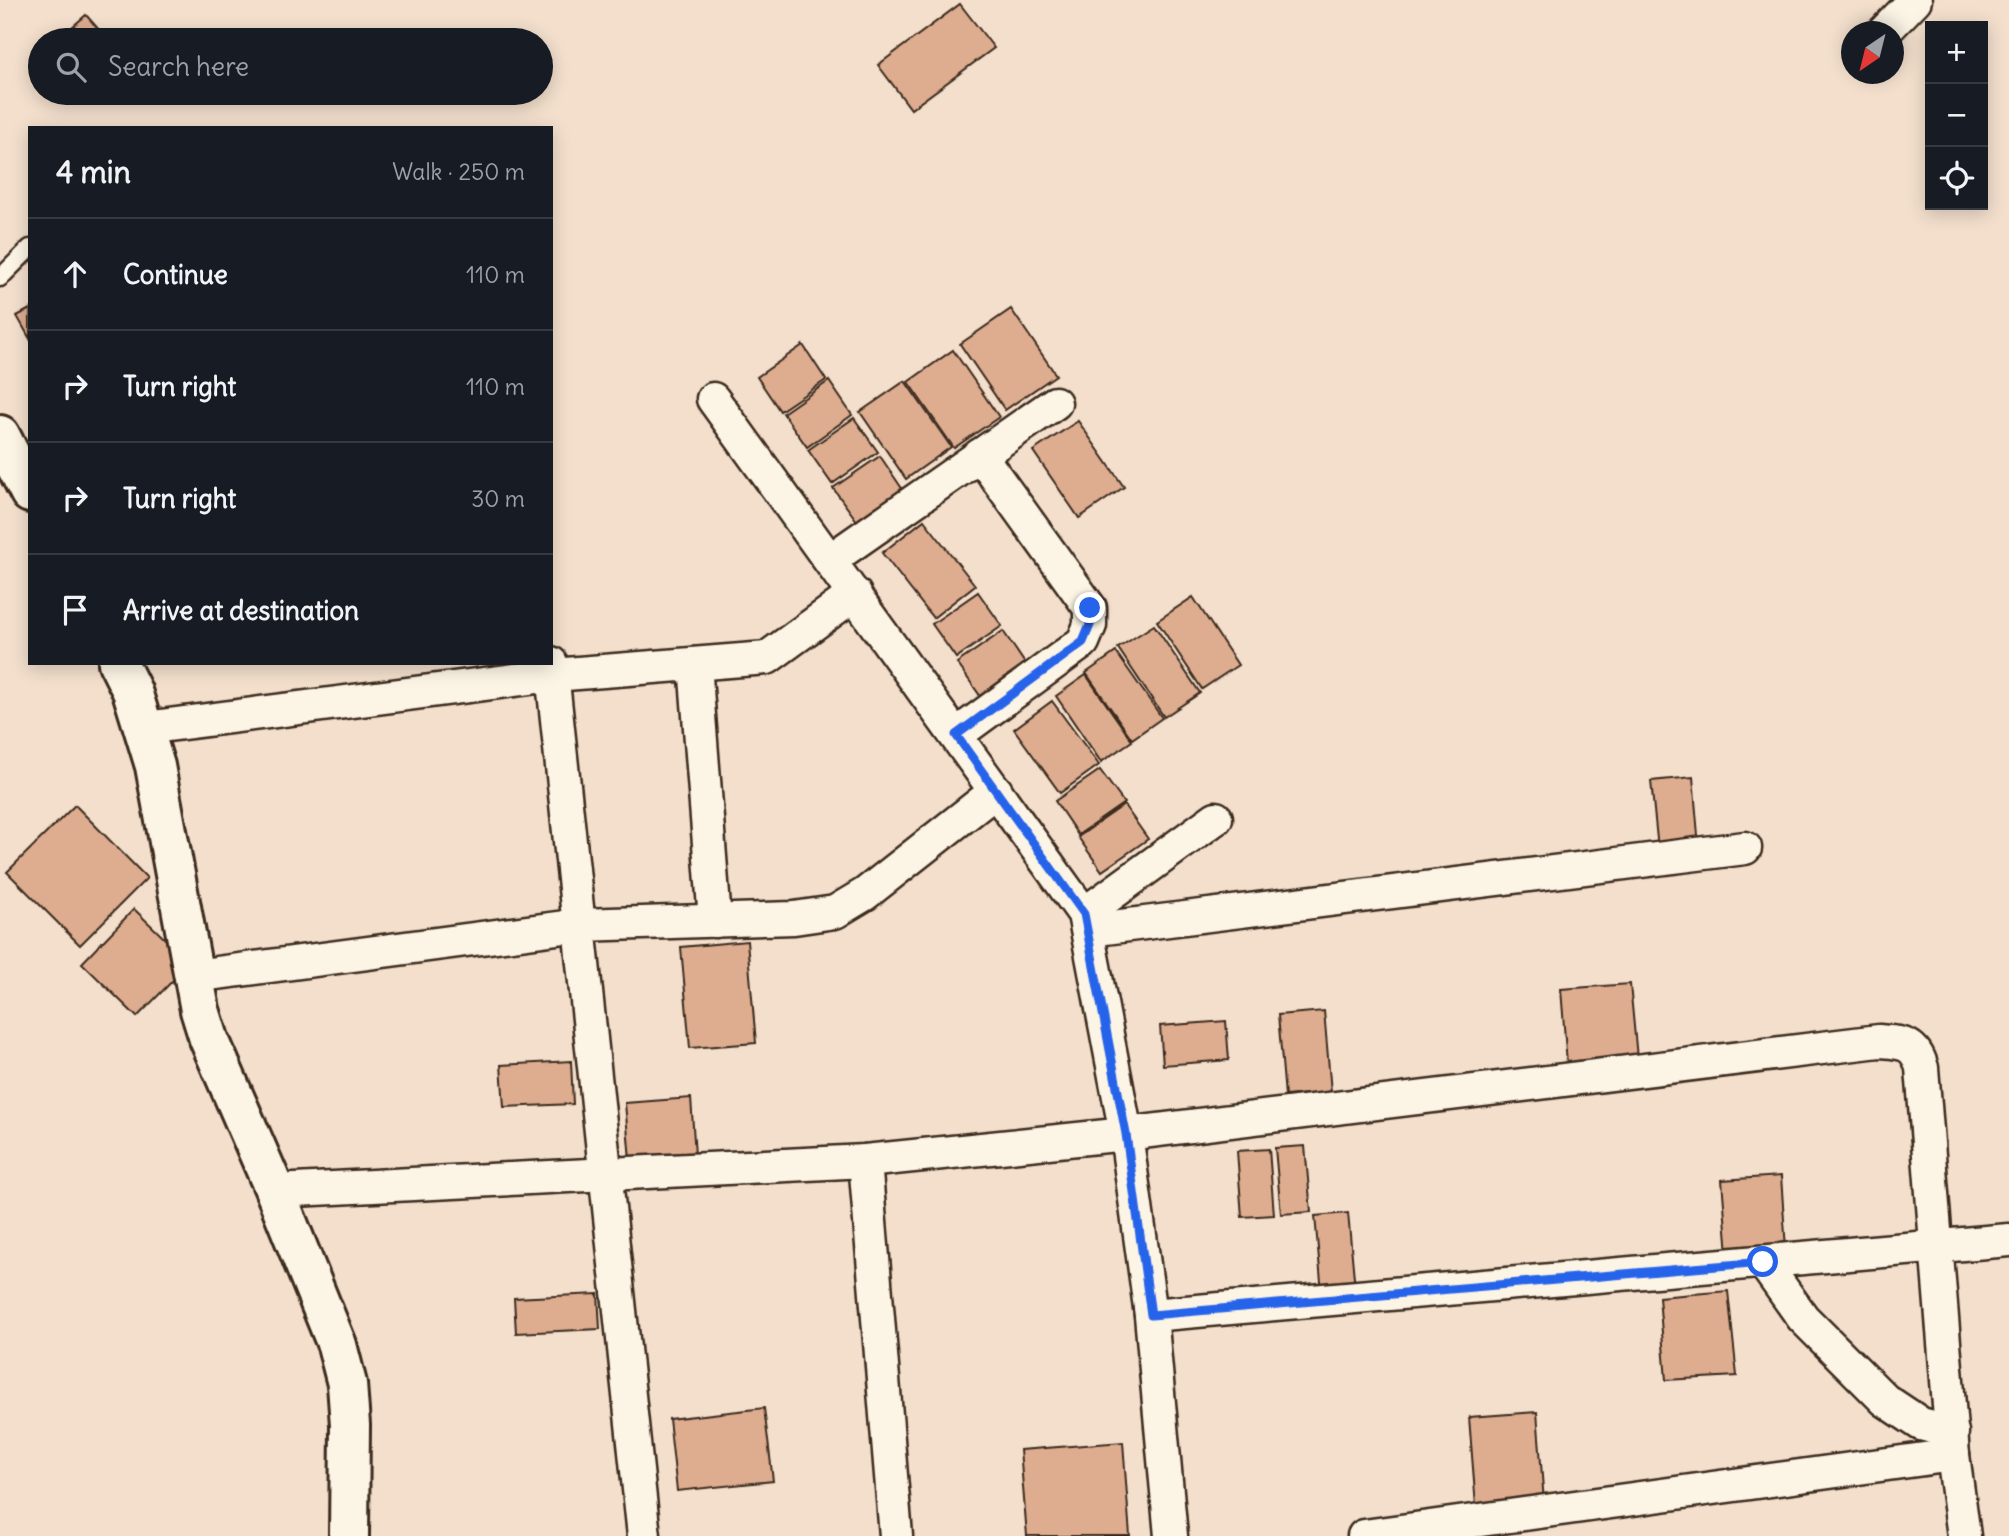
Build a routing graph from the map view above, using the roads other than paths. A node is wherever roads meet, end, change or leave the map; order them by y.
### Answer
1 (1915, 0) edge
2 (1895, 21) edge
3 (28, 250) edge
4 (0, 278) edge
5 (713, 399) dead end
6 (1055, 403) dead end
7 (0, 435) edge
8 (980, 455) junction
9 (28, 489) edge
10 (830, 560) junction
11 (855, 594) junction
12 (695, 664) junction
13 (119, 665) edge
14 (552, 669) edge
15 (145, 728) junction
16 (956, 735) junction
17 (996, 791) junction
18 (1216, 818) dead end
19 (1745, 848) dead end
20 (715, 921) junction
21 (1087, 922) junction
22 (580, 925) junction
23 (194, 976) junction
24 (1126, 1134) junction
25 (865, 1160) junction
26 (607, 1175) junction
27 (275, 1191) junction
28 (2009, 1240) edge
29 (1938, 1248) junction
30 (1763, 1262) junction
31 (1151, 1315) junction
32 (1953, 1443) junction
33 (349, 1536) edge
34 (644, 1536) edge
35 (896, 1536) edge
36 (1171, 1536) edge
37 (1364, 1536) edge
38 (1964, 1536) edge

1 - 2 street
3 - 4 lane
5 - 10 street
6 - 8 street
7 - 9 street
8 - 10 street
8 - 16 street
10 - 11 street
11 - 12 street
11 - 16 street
12 - 14 street
12 - 20 street
13 - 15 street
14 - 15 street
14 - 22 street
15 - 23 street
16 - 17 street
17 - 20 street
17 - 21 street
18 - 21 street
19 - 21 street
20 - 22 street
21 - 24 street
22 - 23 street
22 - 26 street
23 - 27 street
24 - 25 street
24 - 29 street
24 - 31 street
25 - 26 street
25 - 35 street
26 - 27 street
26 - 34 street
27 - 33 street
28 - 29 street
29 - 30 street
29 - 32 street
30 - 31 street
30 - 32 street
31 - 36 street
32 - 37 street
32 - 38 street

